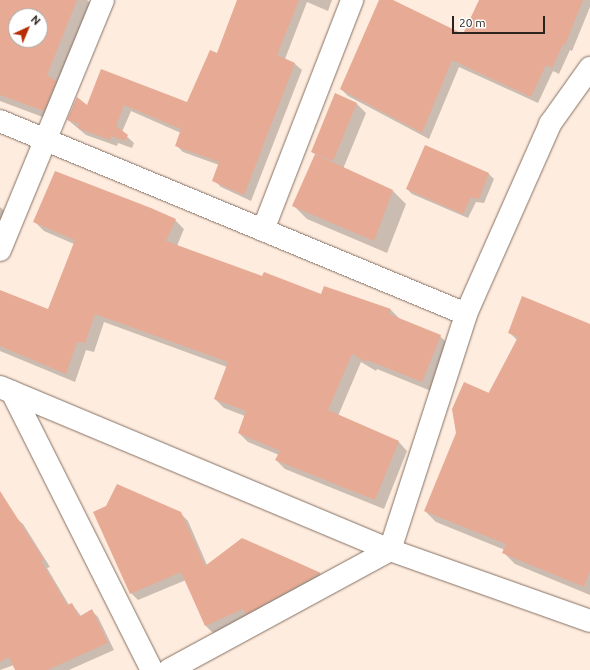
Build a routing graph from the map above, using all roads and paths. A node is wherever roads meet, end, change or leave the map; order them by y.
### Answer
1 (103, 0) edge
2 (352, 0) edge
3 (590, 68) edge
4 (0, 121) edge
5 (46, 140) junction
6 (263, 230) junction
7 (0, 250) edge
8 (466, 314) junction
9 (6, 389) edge
10 (390, 550) junction
11 (590, 620) edge
12 (152, 670) edge
13 (168, 670) edge

1 - 5 street
2 - 6 street
3 - 8 street
4 - 5 street
5 - 6 street
5 - 7 street
6 - 8 street
8 - 10 street
9 - 10 street
9 - 12 street
10 - 11 street
10 - 13 street

